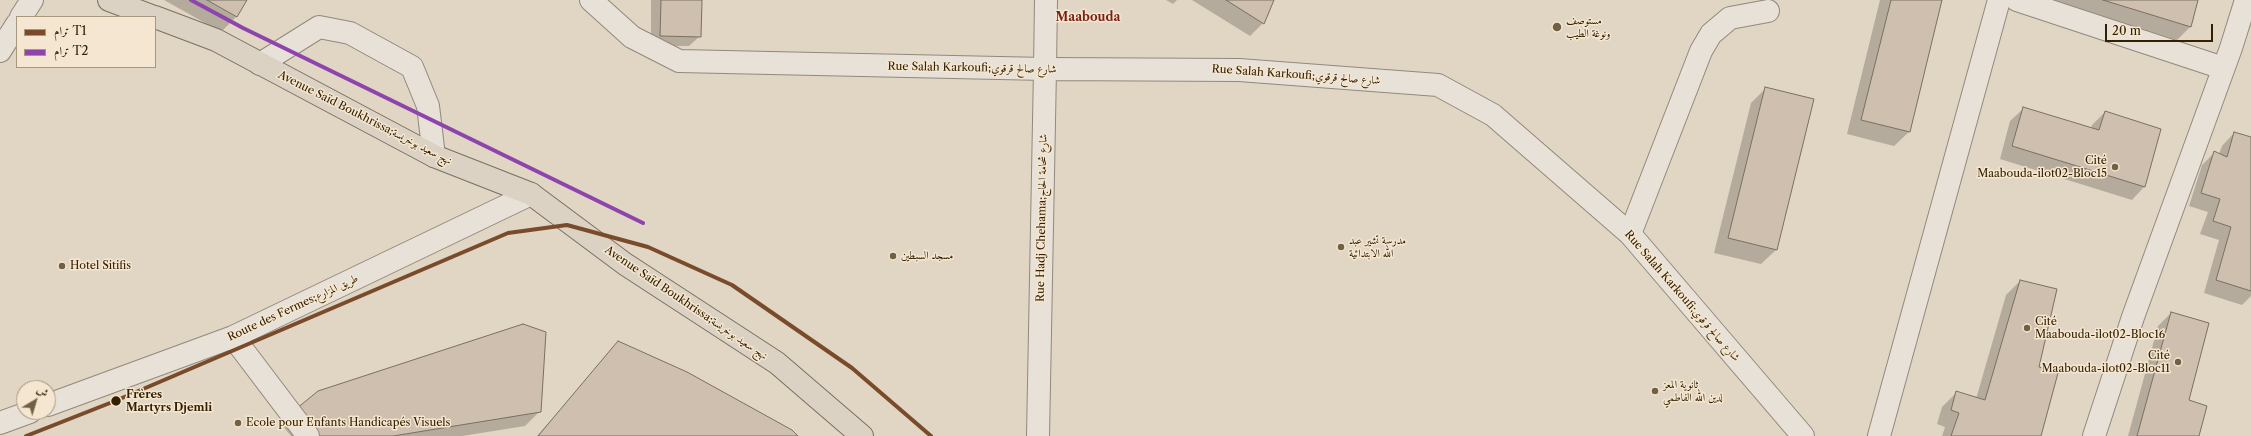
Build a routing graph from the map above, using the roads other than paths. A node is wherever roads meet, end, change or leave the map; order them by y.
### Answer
1 (32, 0) edge
2 (109, 0) edge
3 (592, 0) edge
4 (1046, 0) edge
5 (1999, 0) edge
6 (2017, 0) edge
7 (2246, 0) edge
8 (1768, 11) dead end
9 (22, 16) edge
10 (152, 16) edge
11 (156, 17) edge
12 (16, 26) edge
13 (0, 51) edge
14 (260, 64) junction
15 (2223, 68) junction
16 (1044, 70) junction
17 (434, 156) junction
18 (531, 194) junction
19 (1630, 234) junction
20 (233, 337) junction
21 (56, 402) edge
22 (16, 417) edge
23 (0, 423) edge
24 (308, 436) edge
25 (862, 436) edge
26 (1038, 436) edge
27 (1802, 436) edge
28 (1878, 436) edge
29 (2094, 436) edge

1 - 9 street
2 - 10 main road, Avenue Saïd Boukhrissa;نهج سعيد بوخريسة
3 - 16 street, Rue Salah Karkoufi;شارع صالح قرقوي
4 - 16 street, Rue Hadj Chehama;شارع شحامة الحاج
5 - 28 street
6 - 15 street
7 - 15 street
8 - 19 street
11 - 14 main road, Avenue Saïd Boukhrissa;نهج سعيد بوخريسة
12 - 13 street
14 - 17 main road, Avenue Saïd Boukhrissa;نهج سعيد بوخريسة
14 - 17 street
15 - 29 street
16 - 19 street, Rue Salah Karkoufi;شارع صالح قرقوي
16 - 26 street, Rue Hadj Chehama;شارع شحامة الحاج
17 - 18 main road, Avenue Saïd Boukhrissa;نهج سعيد بوخريسة
18 - 20 street, Route des Fermes;طريق المزارع
18 - 25 main road, Avenue Saïd Boukhrissa;نهج سعيد بوخريسة
19 - 27 street, Rue Salah Karkoufi;شارع صالح قرقوي
20 - 21 street, Route des Fermes;طريق المزارع
20 - 24 street
22 - 23 street

